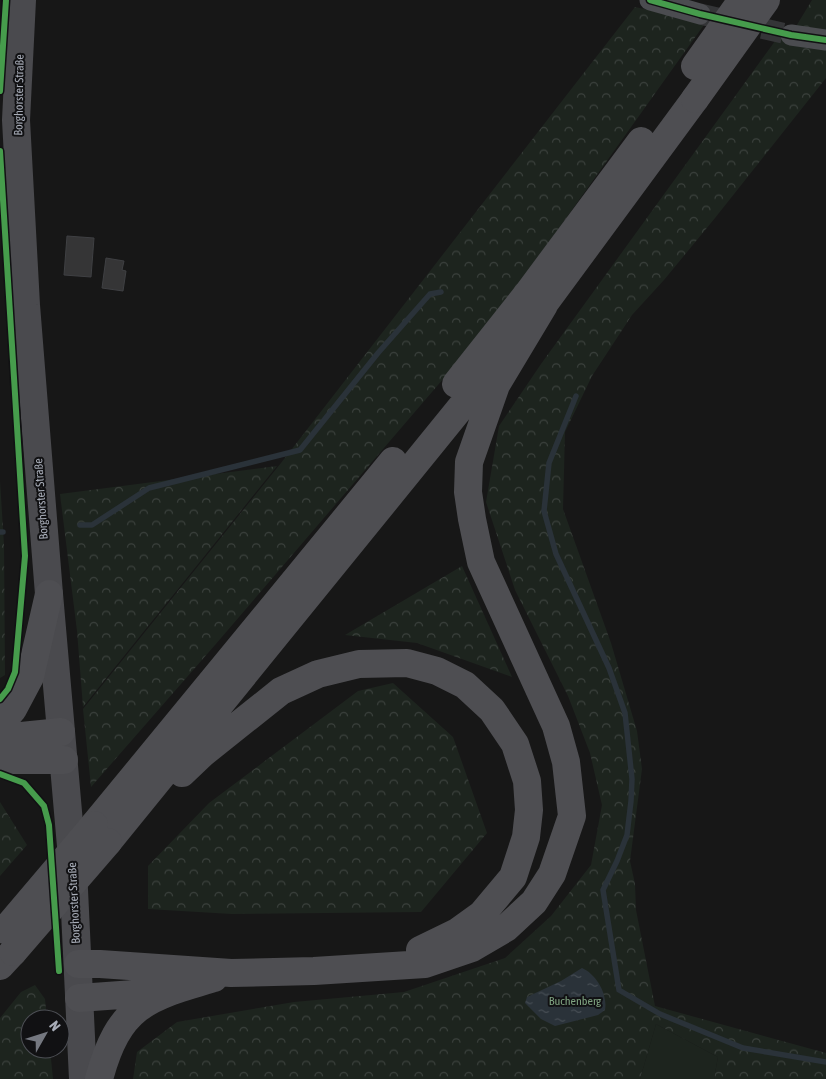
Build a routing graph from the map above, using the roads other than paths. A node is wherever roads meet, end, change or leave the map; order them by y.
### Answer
1 (22, 0) edge
2 (650, 0) edge
3 (742, 0) edge
4 (766, 0) edge
5 (700, 14) tunnel mouth
6 (791, 35) tunnel mouth
7 (826, 40) edge
8 (687, 95) junction
9 (544, 306) junction
10 (48, 594) junction
11 (0, 724) edge
12 (62, 732) junction
13 (0, 738) edge
14 (0, 760) edge
15 (64, 760) junction
16 (101, 834) junction
17 (4, 946) edge
18 (78, 964) junction
19 (375, 966) junction
20 (231, 973) junction
21 (165, 992) junction
22 (78, 998) junction
23 (83, 1079) edge
24 (99, 1079) edge

1 - 10 main road, Borghorster Straße
2 - 5 street
3 - 8 highway, bridge
4 - 8 highway, bridge
6 - 7 street
8 - 9 highway
8 - 16 highway
9 - 16 highway
9 - 19 highway
10 - 11 highway
10 - 12 main road, Borghorster Straße
12 - 13 highway
12 - 15 main road, Borghorster Straße
14 - 15 highway
15 - 18 main road, Borghorster Straße
16 - 17 highway, bridge
16 - 19 highway
18 - 20 highway
18 - 22 main road, Borghorster Straße
19 - 20 highway
20 - 21 highway
21 - 22 highway
21 - 24 highway
22 - 23 main road, Borghorster Straße

